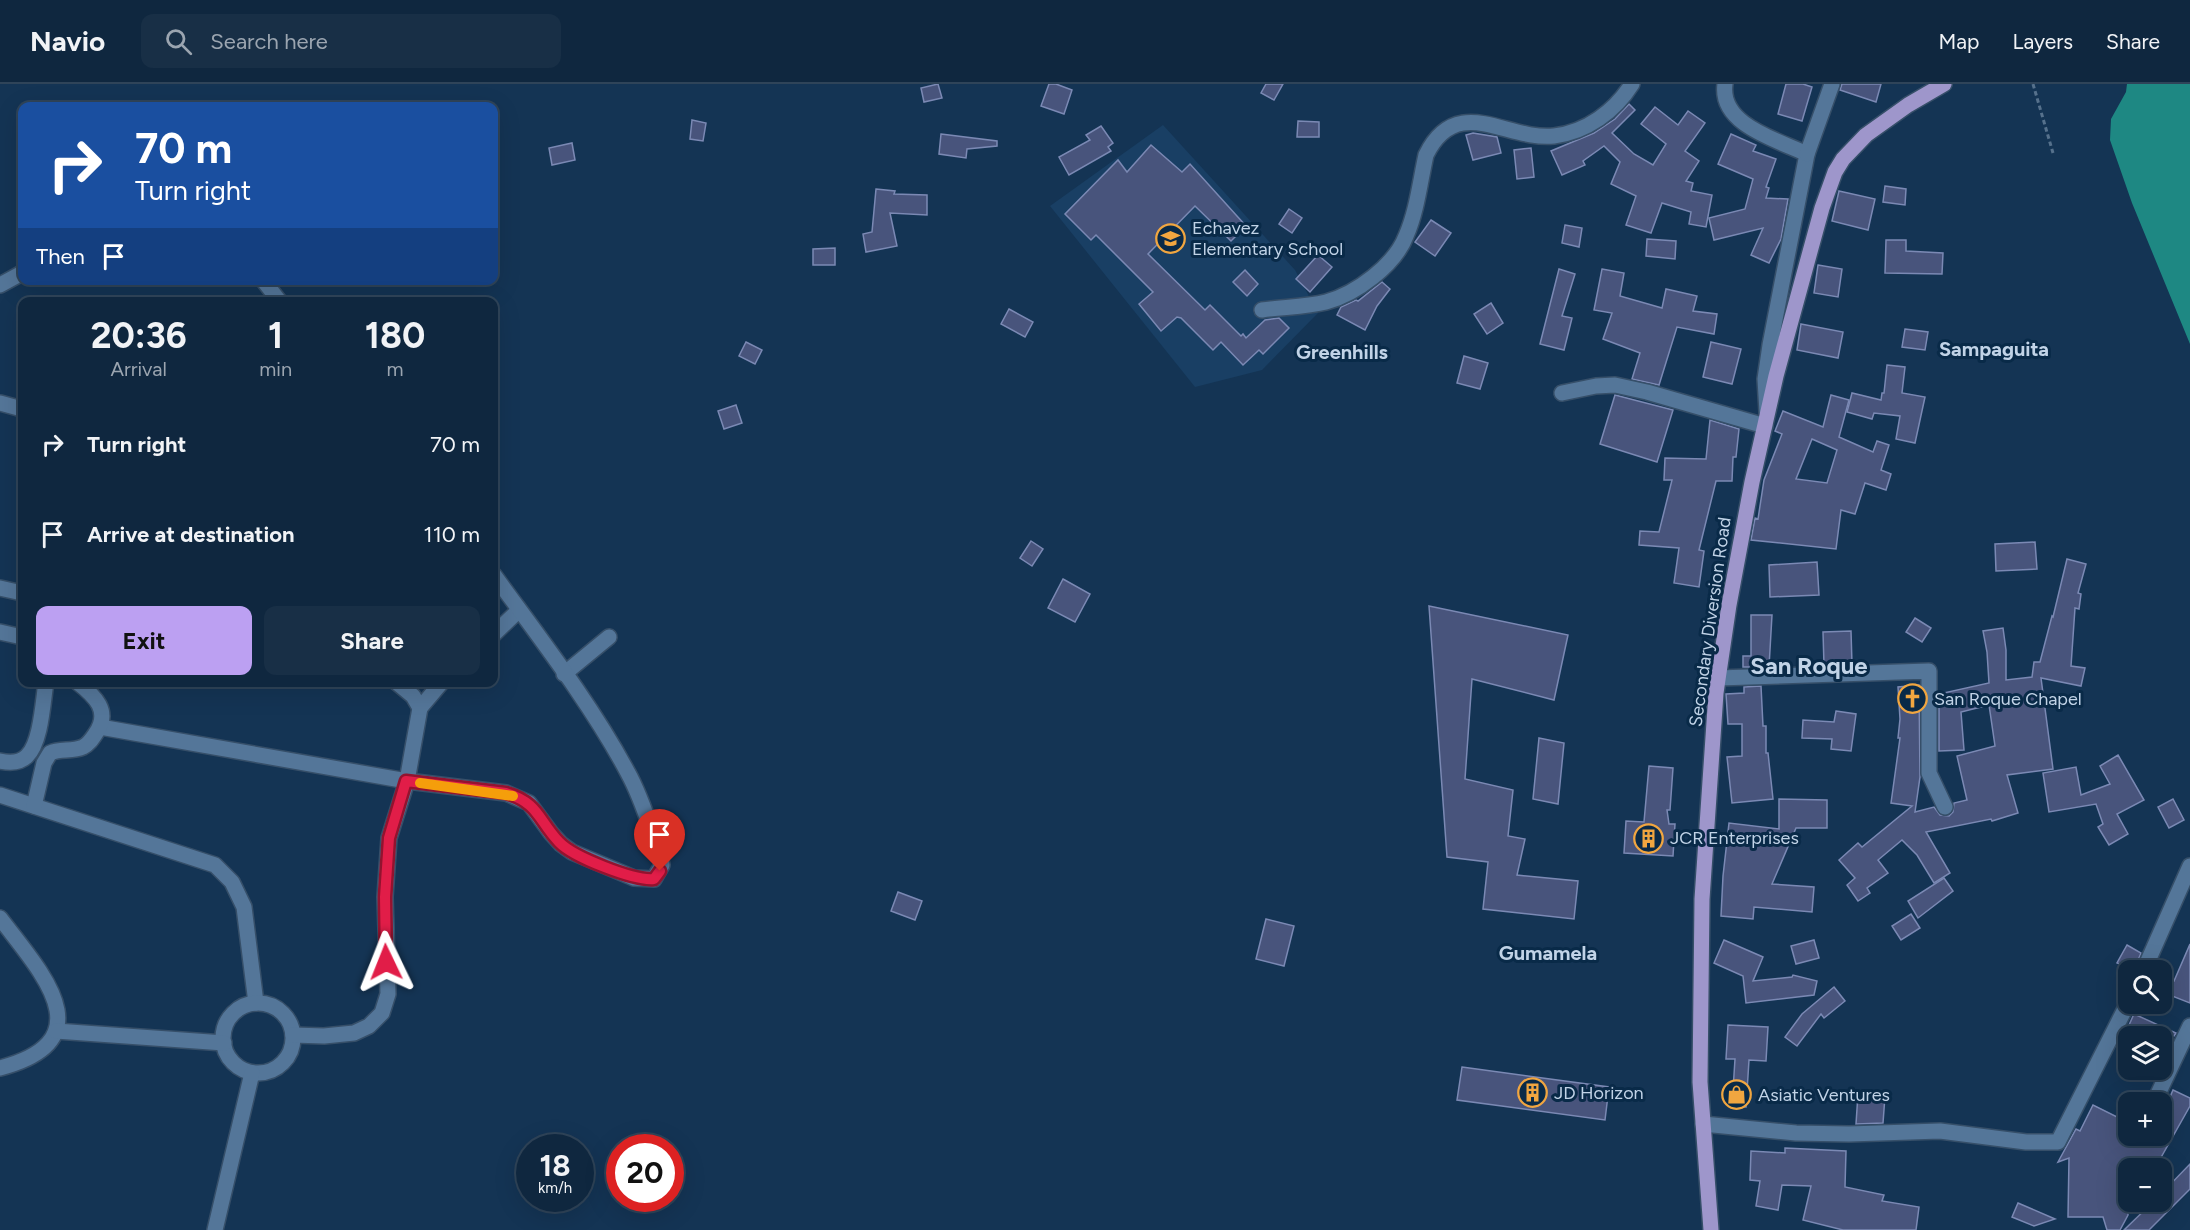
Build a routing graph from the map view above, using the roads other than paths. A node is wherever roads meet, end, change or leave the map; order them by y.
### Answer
1 (1632, 84) edge
2 (1725, 84) edge
3 (1832, 84) edge
4 (1944, 84) edge
5 (1807, 154) junction
6 (18, 275) edge
7 (0, 285) edge
8 (267, 285) edge
9 (276, 297) edge
10 (1262, 310) dead end
11 (1562, 393) dead end
12 (0, 403) edge
13 (18, 409) edge
14 (1766, 421) junction
15 (498, 581) edge
16 (0, 588) edge
17 (18, 592) edge
18 (519, 610) junction
19 (498, 630) edge
20 (0, 632) edge
21 (18, 636) edge
22 (609, 637) dead end
23 (564, 674) junction
24 (1718, 678) junction
25 (45, 687) edge
26 (84, 687) edge
27 (402, 687) edge
28 (438, 687) edge
29 (420, 708) junction
30 (100, 728) junction
31 (0, 761) edge
32 (406, 781) junction
33 (0, 795) edge
34 (34, 806) junction
35 (1945, 807) dead end
36 (2190, 866) edge
37 (0, 918) edge
38 (2148, 960) edge
39 (256, 1003) junction
40 (2122, 1014) edge
41 (2190, 1026) edge
42 (56, 1031) junction
43 (293, 1035) junction
44 (224, 1043) junction
45 (0, 1068) edge
46 (252, 1073) junction
47 (2159, 1092) edge
48 (1703, 1124) junction
49 (215, 1230) edge
50 (1711, 1230) edge

1 - 10 street
2 - 5 street
3 - 5 street
4 - 14 main road, Secondary Diversion Road
5 - 14 street
6 - 7 street
8 - 9 street
11 - 14 street
12 - 13 street
14 - 24 main road, Secondary Diversion Road
15 - 18 street
16 - 17 street
18 - 19 street
18 - 23 street
20 - 21 street
22 - 23 street
23 - 32 street
24 - 35 street
24 - 48 main road, Secondary Diversion Road
25 - 31 street
26 - 30 street
27 - 29 street
28 - 29 street
29 - 32 street
30 - 32 street
30 - 34 street
32 - 43 street
33 - 34 street
34 - 39 street
36 - 38 street
37 - 42 street
39 - 43 street
39 - 44 street
40 - 48 street
41 - 47 street
42 - 44 street
42 - 45 street
43 - 46 street
44 - 46 street
46 - 49 street
48 - 50 main road, Secondary Diversion Road

